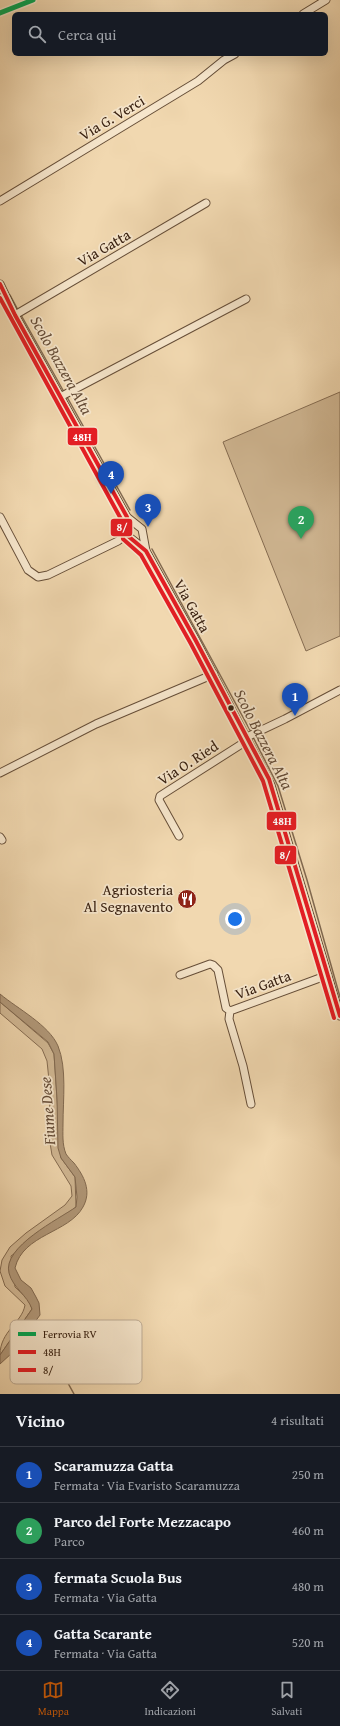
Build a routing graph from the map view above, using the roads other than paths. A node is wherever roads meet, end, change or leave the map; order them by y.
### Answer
1 (326, 0) edge
2 (305, 12) edge
3 (231, 56) edge
4 (0, 201) edge
5 (206, 203) dead end
6 (0, 284) edge
7 (246, 299) dead end
8 (18, 313) junction
9 (64, 396) junction
10 (127, 517) junction
11 (1, 521) edge
12 (137, 526) junction
13 (128, 532) junction
14 (143, 538) junction
15 (118, 541) junction
16 (133, 541) junction
17 (146, 551) junction
18 (214, 674) junction
19 (340, 690) edge
20 (247, 738) junction
21 (0, 773) edge
22 (179, 836) dead end
23 (180, 975) dead end
24 (328, 975) junction
25 (230, 1011) junction
26 (340, 1016) edge
27 (251, 1104) dead end

1 - 2 street
3 - 4 street, Via G. Verci
5 - 8 street, Via Gatta
6 - 8 street, Via Gatta
7 - 9 street
8 - 9 street, Via Gatta
9 - 10 street, Via Gatta
10 - 12 street, Via Gatta
10 - 13 street, Via Gatta
11 - 15 street
12 - 13 street
12 - 14 street, Via Gatta
13 - 15 street
13 - 16 street, Via Gatta
14 - 16 street
14 - 17 street, Via Gatta
15 - 16 street
16 - 17 street, Via Gatta
17 - 18 street, Via Gatta
18 - 20 street, Via Gatta
18 - 21 street
19 - 20 street
20 - 22 street, Via O. Ried
20 - 24 street, Via Gatta
23 - 25 street
24 - 25 street, Via Gatta
24 - 26 street, Via Gatta
25 - 27 street, Via Gatta

